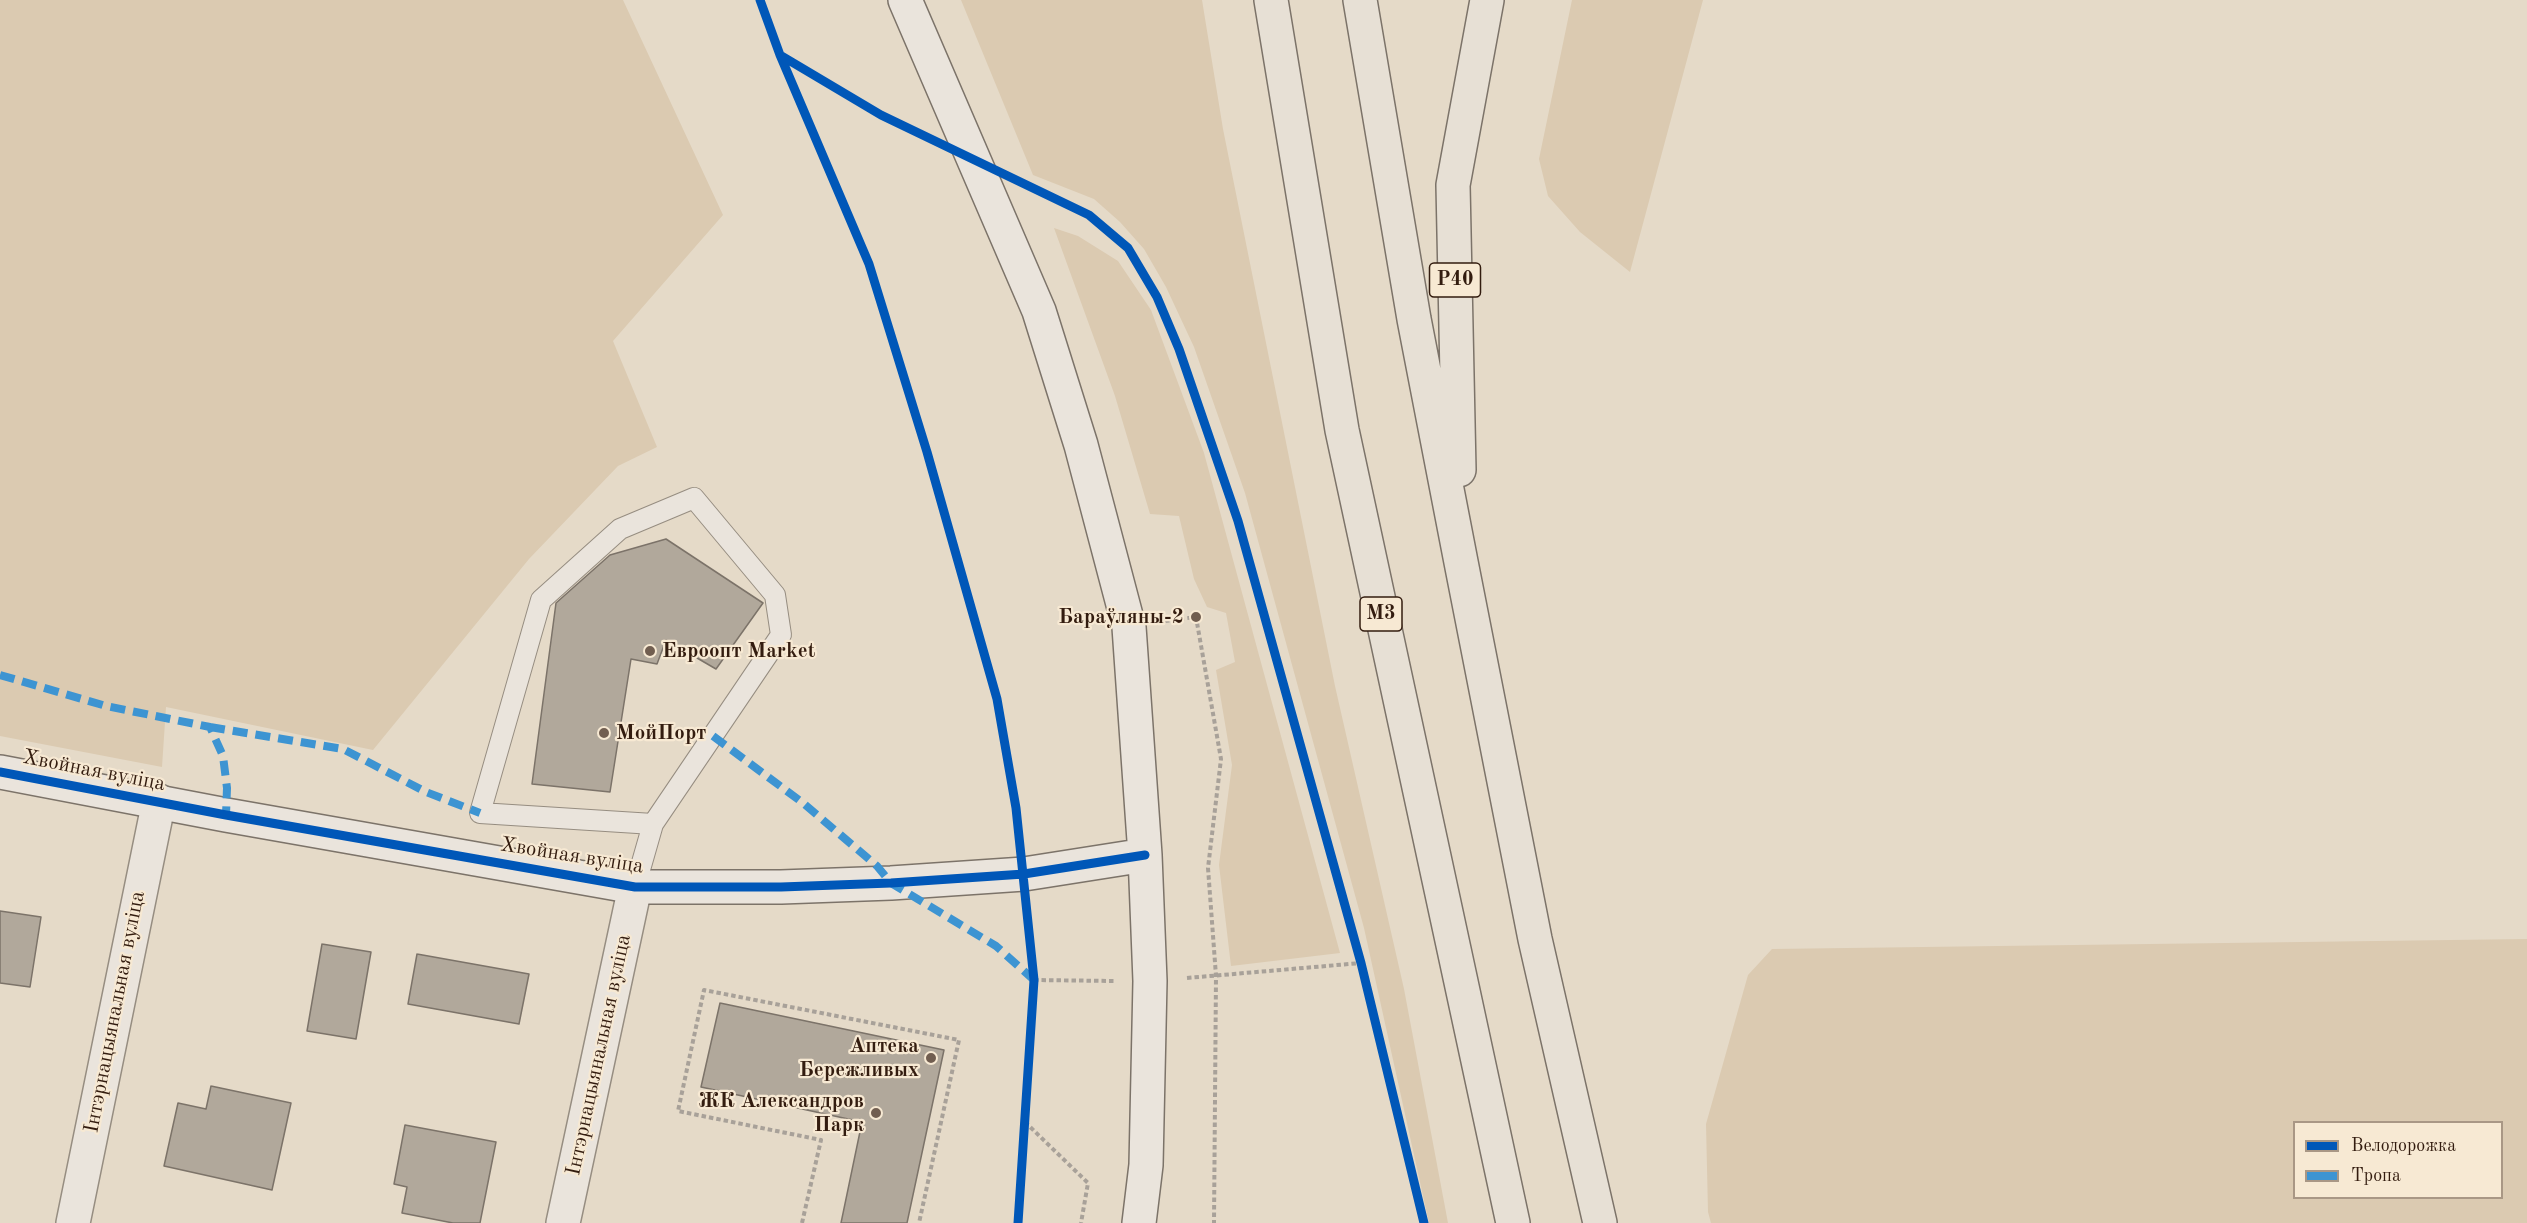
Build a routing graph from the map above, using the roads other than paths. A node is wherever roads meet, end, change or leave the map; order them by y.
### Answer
1 (905, 0) edge
2 (1271, 0) edge
3 (1360, 0) edge
4 (1487, 0) edge
5 (1461, 562) junction
6 (0, 772) edge
7 (159, 801) junction
8 (652, 824) junction
9 (1145, 855) junction
10 (635, 886) junction
11 (73, 1223) edge
12 (563, 1223) edge
13 (1139, 1223) edge
14 (1513, 1223) edge
15 (1600, 1223) edge

1 - 9 street
2 - 14 highway, М3
3 - 5 highway
4 - 5 highway, Р40
5 - 15 highway
6 - 7 street, Хвойная вуліца
7 - 10 street, Хвойная вуліца
7 - 11 street, Інтэрнацыянальная вуліца
8 - 8 lane
8 - 10 lane
9 - 10 street, Хвойная вуліца
9 - 13 street
10 - 12 street, Інтэрнацыянальная вуліца

